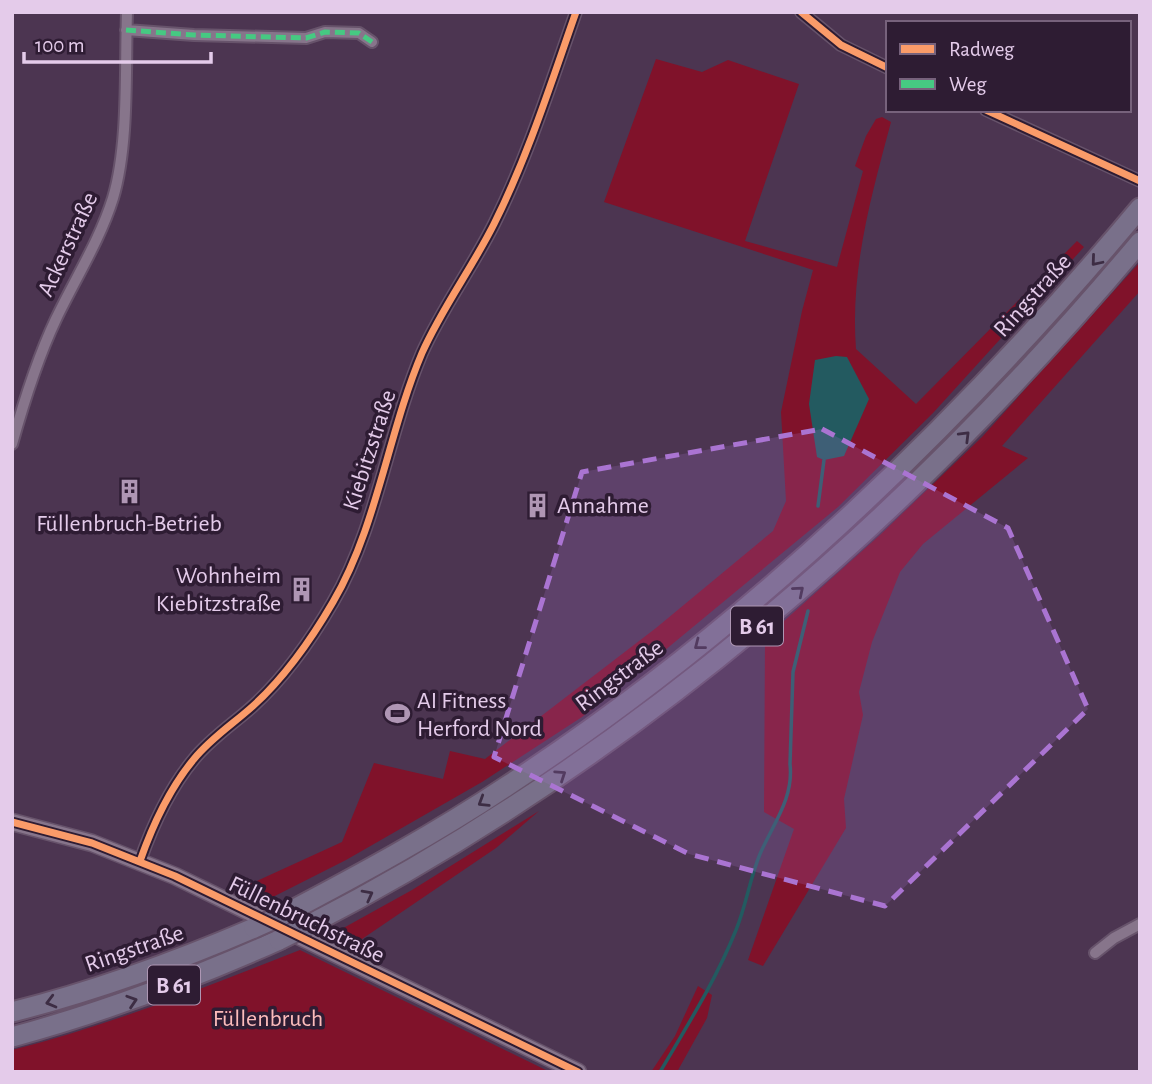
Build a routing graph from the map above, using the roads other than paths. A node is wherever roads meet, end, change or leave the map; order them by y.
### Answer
1 (127, 12) edge
2 (576, 12) edge
3 (801, 12) edge
4 (126, 30) junction
5 (372, 42) dead end
6 (886, 67) edge
7 (990, 112) edge
8 (1140, 181) edge
9 (1140, 208) edge
10 (1140, 242) edge
11 (12, 397) edge
12 (24, 399) junction
13 (12, 444) edge
14 (12, 821) edge
15 (140, 861) junction
16 (1140, 924) edge
17 (1095, 953) dead end
18 (12, 1012) edge
19 (12, 1037) edge
20 (578, 1072) edge

1 - 4 street, Ackerstraße
2 - 15 street, Kiebitzstraße
3 - 6 street
4 - 5 street
4 - 12 street, Ackerstraße
7 - 8 street
9 -> 18 highway, Ringstraße / B 61, bridge
19 -> 10 highway, Ringstraße / B 61, bridge
11 - 12 street
12 - 13 street, Ackerstraße
14 - 15 street, Füllenbruchstraße
15 - 20 street, Füllenbruchstraße
16 - 17 street

